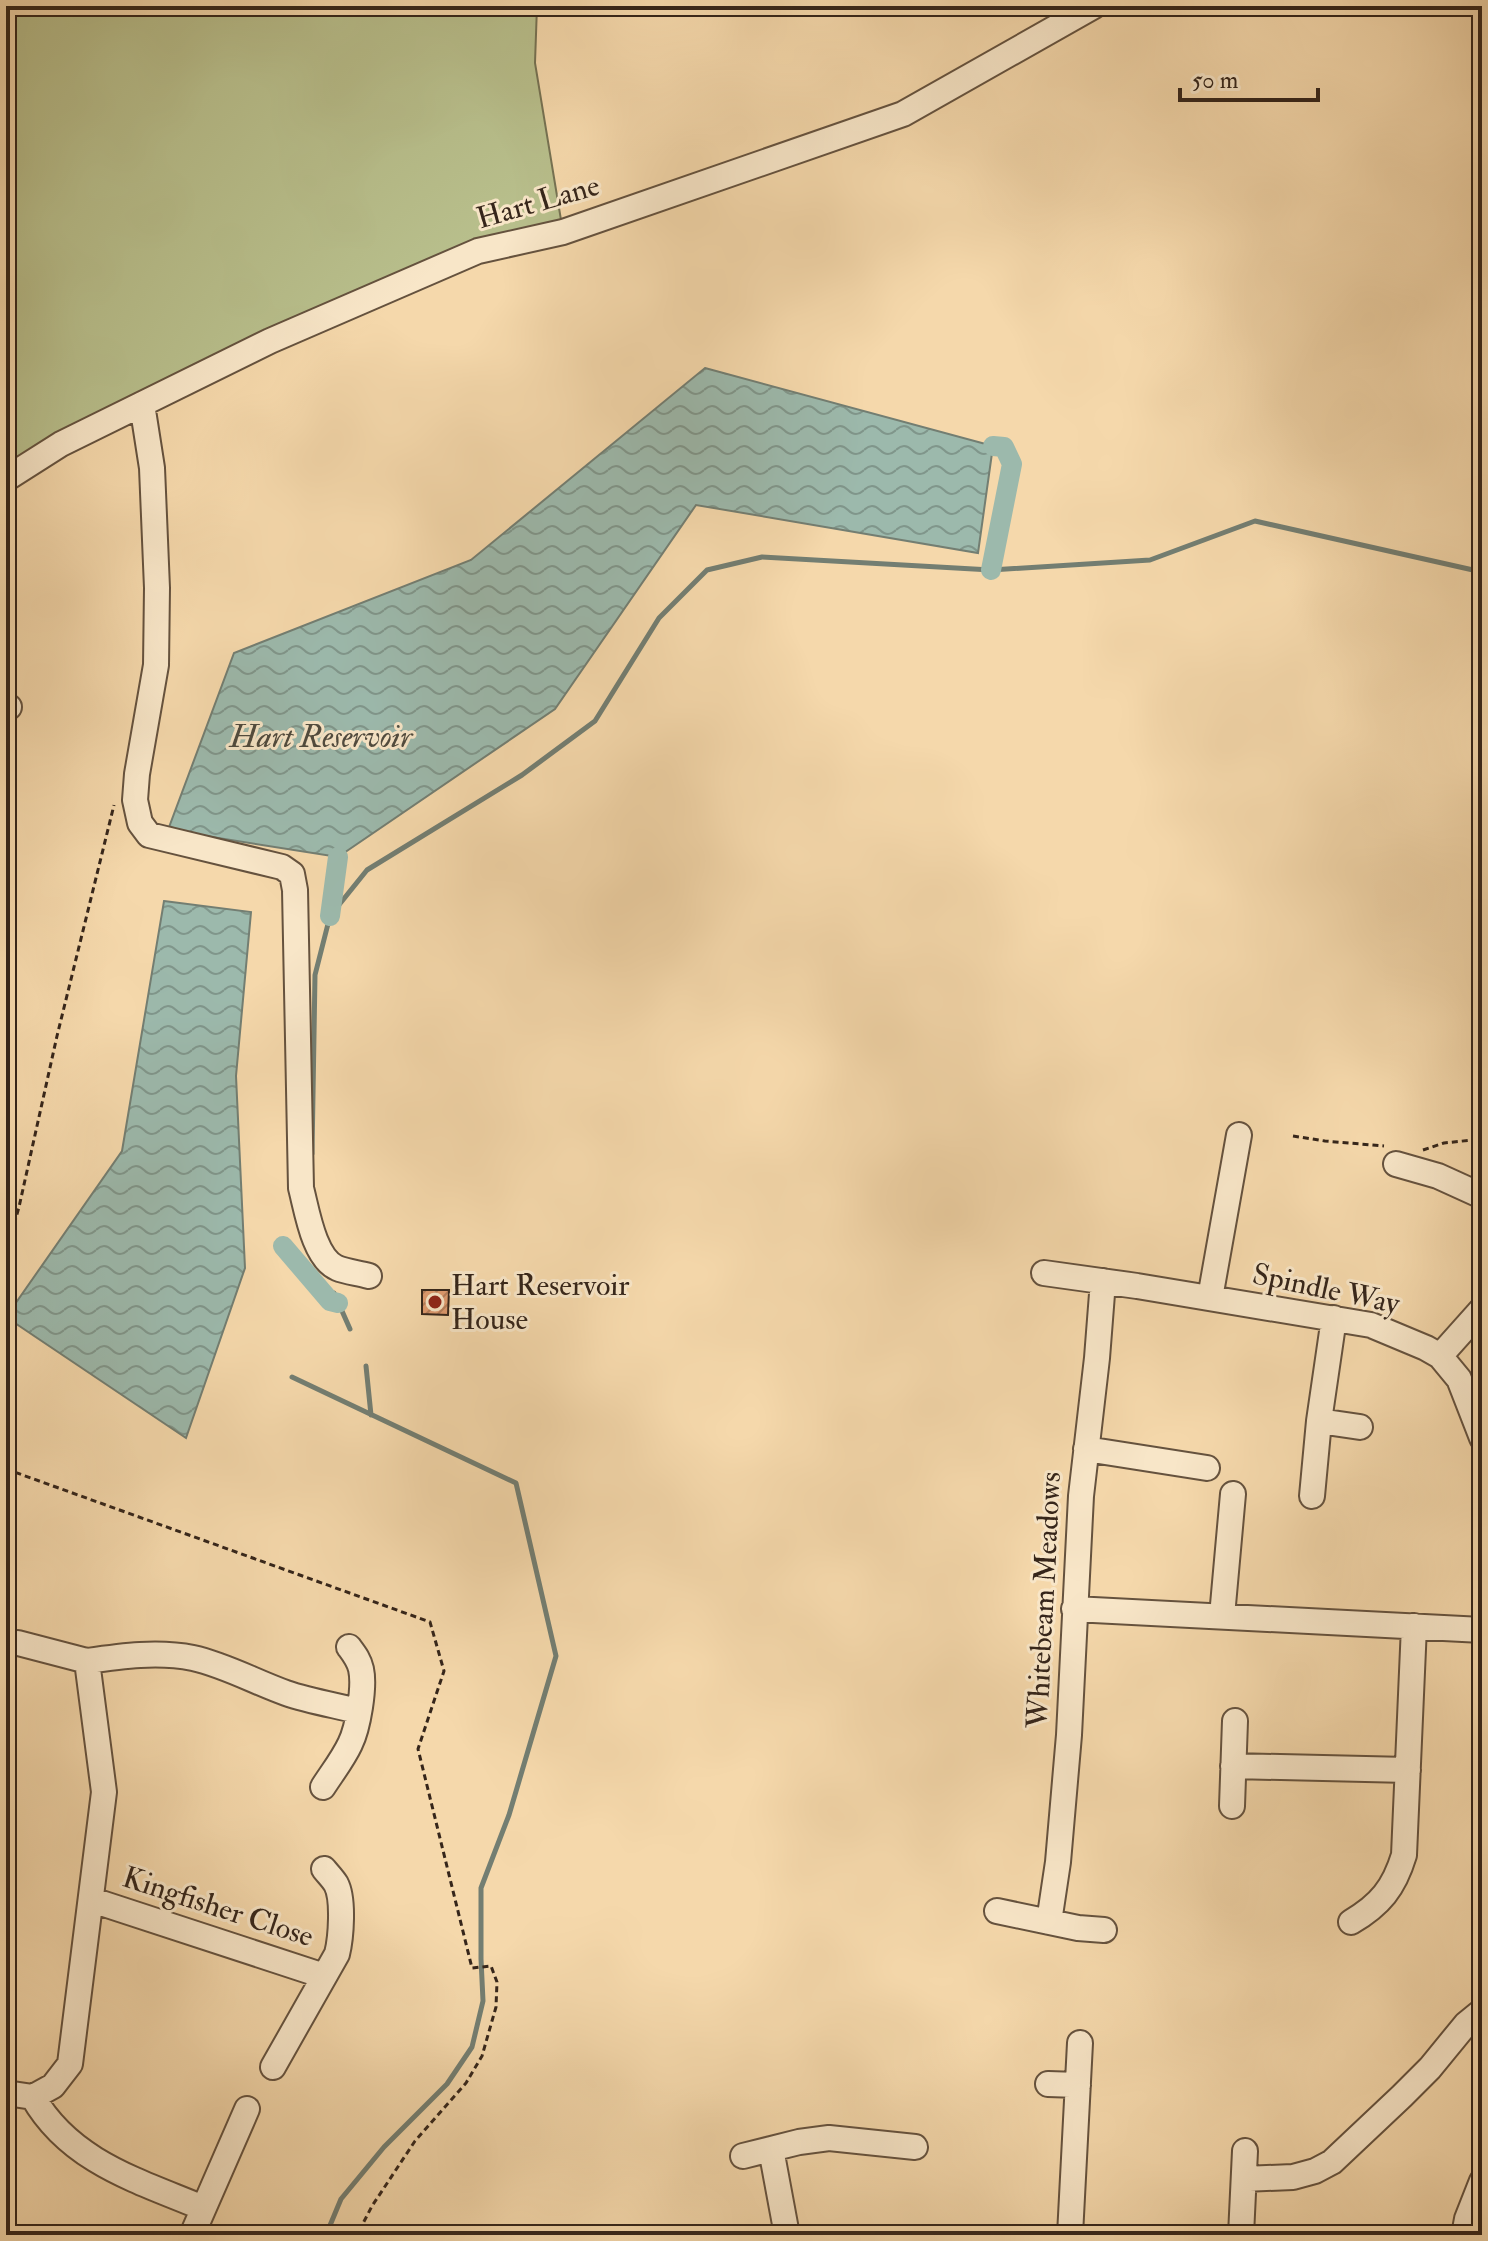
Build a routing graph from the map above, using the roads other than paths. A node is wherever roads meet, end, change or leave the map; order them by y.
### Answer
1 (1094, 6) edge
2 (142, 404) junction
3 (6, 479) edge
4 (1239, 1135) dead end
5 (1392, 1155) road end
6 (1482, 1196) edge
7 (1044, 1273) dead end
8 (369, 1276) dead end
9 (1103, 1281) junction
10 (1210, 1298) junction
11 (1482, 1309) edge
12 (1334, 1318) junction
13 (1440, 1356) junction
14 (1319, 1421) junction
15 (1360, 1427) dead end
16 (1482, 1438) edge
17 (1086, 1449) junction
18 (1207, 1468) dead end
19 (1233, 1494) dead end
20 (1312, 1496) dead end
21 (1074, 1609) junction
22 (1222, 1616) junction
23 (1414, 1626) junction
24 (1482, 1630) edge
25 (18, 1643) dead end
26 (349, 1647) dead end
27 (87, 1661) junction
28 (358, 1711) junction
29 (1235, 1721) dead end
30 (1233, 1766) junction
31 (1408, 1770) junction
32 (323, 1787) dead end
33 (1232, 1806) dead end
34 (324, 1869) dead end
35 (92, 1900) junction
36 (997, 1911) dead end
37 (1049, 1922) junction
38 (1351, 1922) dead end
39 (1104, 1930) dead end
40 (324, 1976) junction
41 (1482, 2011) edge
42 (1080, 2043) dead end
43 (273, 2067) dead end
44 (1048, 2084) dead end
45 (1078, 2085) junction
46 (6, 2093) edge
47 (33, 2097) junction
48 (247, 2109) dead end
49 (915, 2147) dead end
50 (771, 2149) junction
51 (1245, 2151) dead end
52 (743, 2156) dead end
53 (1244, 2179) junction
54 (1482, 2181) edge
55 (203, 2208) junction
56 (192, 2235) edge
57 (787, 2235) edge
58 (1070, 2235) edge
59 (1241, 2235) edge
60 (1464, 2235) edge

1 - 2 street, Hart Lane
2 - 3 street, Hart Lane
2 - 8 street
4 - 10 street
5 - 6 street
7 - 9 street, Spindle Way
9 - 10 street, Spindle Way
9 - 17 street, Whitebeam Meadows
10 - 12 street, Spindle Way
11 - 13 street
12 - 13 street, Spindle Way
12 - 14 street
13 - 16 street, Spindle Way
14 - 15 street
14 - 20 street
17 - 18 street
17 - 21 street, Whitebeam Meadows
19 - 22 street
21 - 22 street
21 - 37 street, Whitebeam Meadows
22 - 23 street
23 - 24 street
23 - 31 street
25 - 27 street
26 - 28 street
27 - 28 street
27 - 35 street, Kingfisher Close
28 - 32 street
29 - 30 street
30 - 31 street
30 - 33 street
31 - 38 street
34 - 40 street, Kingfisher Close
35 - 40 street, Kingfisher Close
35 - 47 street, Kingfisher Close
36 - 37 street
37 - 39 street
40 - 43 street, Kingfisher Close
41 - 53 street
42 - 45 street
44 - 45 street
45 - 58 street
46 - 47 street
47 - 55 street
48 - 55 street
49 - 50 street
50 - 52 street
50 - 57 street
51 - 53 street
53 - 59 street
54 - 60 street
55 - 56 street

